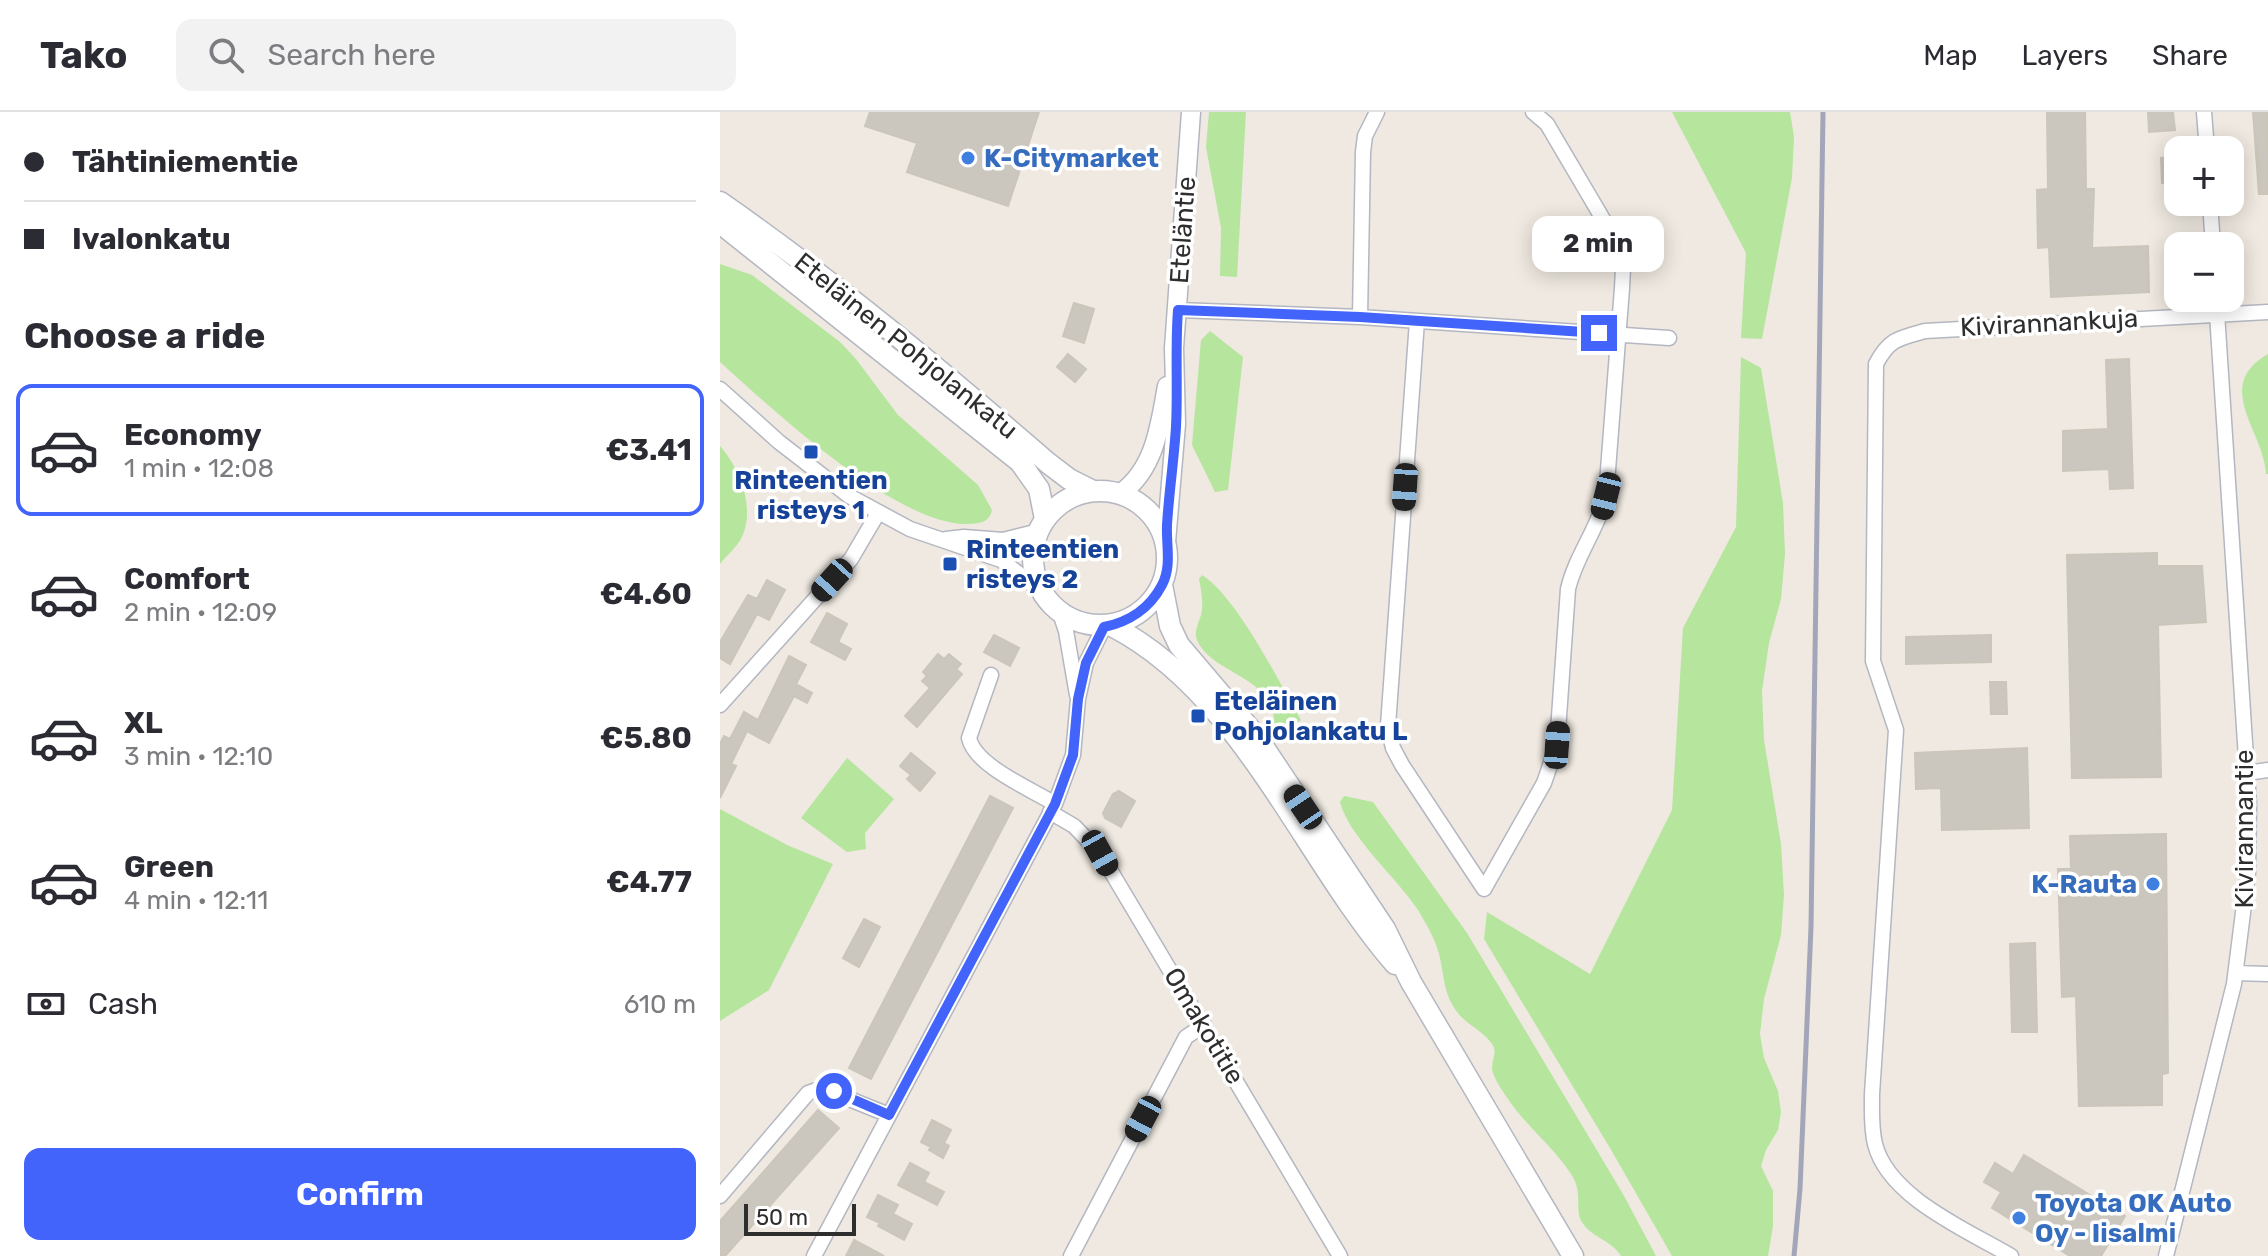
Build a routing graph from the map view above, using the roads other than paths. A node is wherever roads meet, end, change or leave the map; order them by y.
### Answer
1 (1191, 112) edge
2 (1377, 112) edge
3 (1533, 112) edge
4 (2204, 112) edge
5 (2206, 136) edge
6 (720, 202) edge
7 (720, 223) edge
8 (1178, 310) junction
9 (2268, 312) edge
10 (2217, 314) junction
11 (1360, 317) junction
12 (1417, 321) junction
13 (1618, 334) junction
14 (1669, 338) dead end
15 (1174, 348) junction
16 (720, 389) edge
17 (1091, 490) junction
18 (1121, 493) junction
19 (878, 513) junction
20 (1042, 525) junction
21 (945, 539) junction
22 (1166, 542) junction
23 (1162, 585) junction
24 (1039, 589) junction
25 (1060, 613) junction
26 (1108, 626) junction
27 (991, 675) dead end
28 (1078, 699) junction
29 (720, 705) edge
30 (2268, 770) edge
31 (2247, 773) junction
32 (1052, 808) junction
33 (2236, 973) junction
34 (2268, 974) edge
35 (1411, 982) junction
36 (1204, 1025) junction
37 (889, 1115) junction
38 (720, 1196) edge
39 (814, 1256) edge
40 (1071, 1256) edge
41 (1340, 1256) edge
42 (1573, 1256) edge
43 (2011, 1256) edge
44 (2166, 1256) edge

1 - 8 street, Eteläntie
2 - 11 street
3 - 13 street
4 - 5 street
6 - 17 main road, Eteläinen Pohjolankatu
7 - 20 main road, Eteläinen Pohjolankatu
8 - 11 street
8 - 15 street, Eteläntie
9 - 10 street, Kivirannankuja
10 - 31 street, Kivirannantie
10 - 43 street, Kivirannankuja
11 - 12 street
12 - 13 street
12 - 13 street
13 - 14 street
15 - 18 street, Eteläntie
15 - 22 street, Eteläntie
16 - 19 street
17 - 18 main road
17 - 20 main road
18 - 22 main road
19 - 21 street
19 - 29 street
20 - 21 street
20 - 24 main road
21 - 24 street
22 - 23 main road
23 - 26 main road
23 - 35 main road
24 - 25 main road
25 - 26 main road
25 - 28 street
26 - 28 street
26 - 35 main road
27 - 32 street, Omakotitie
28 - 32 street
30 - 31 street
31 - 33 street, Kivirannantie
32 - 36 street, Omakotitie
32 - 37 street
33 - 34 street
33 - 44 street, Kivirannantie
35 - 42 main road
36 - 40 street
36 - 41 street, Omakotitie
37 - 38 street
37 - 39 street

